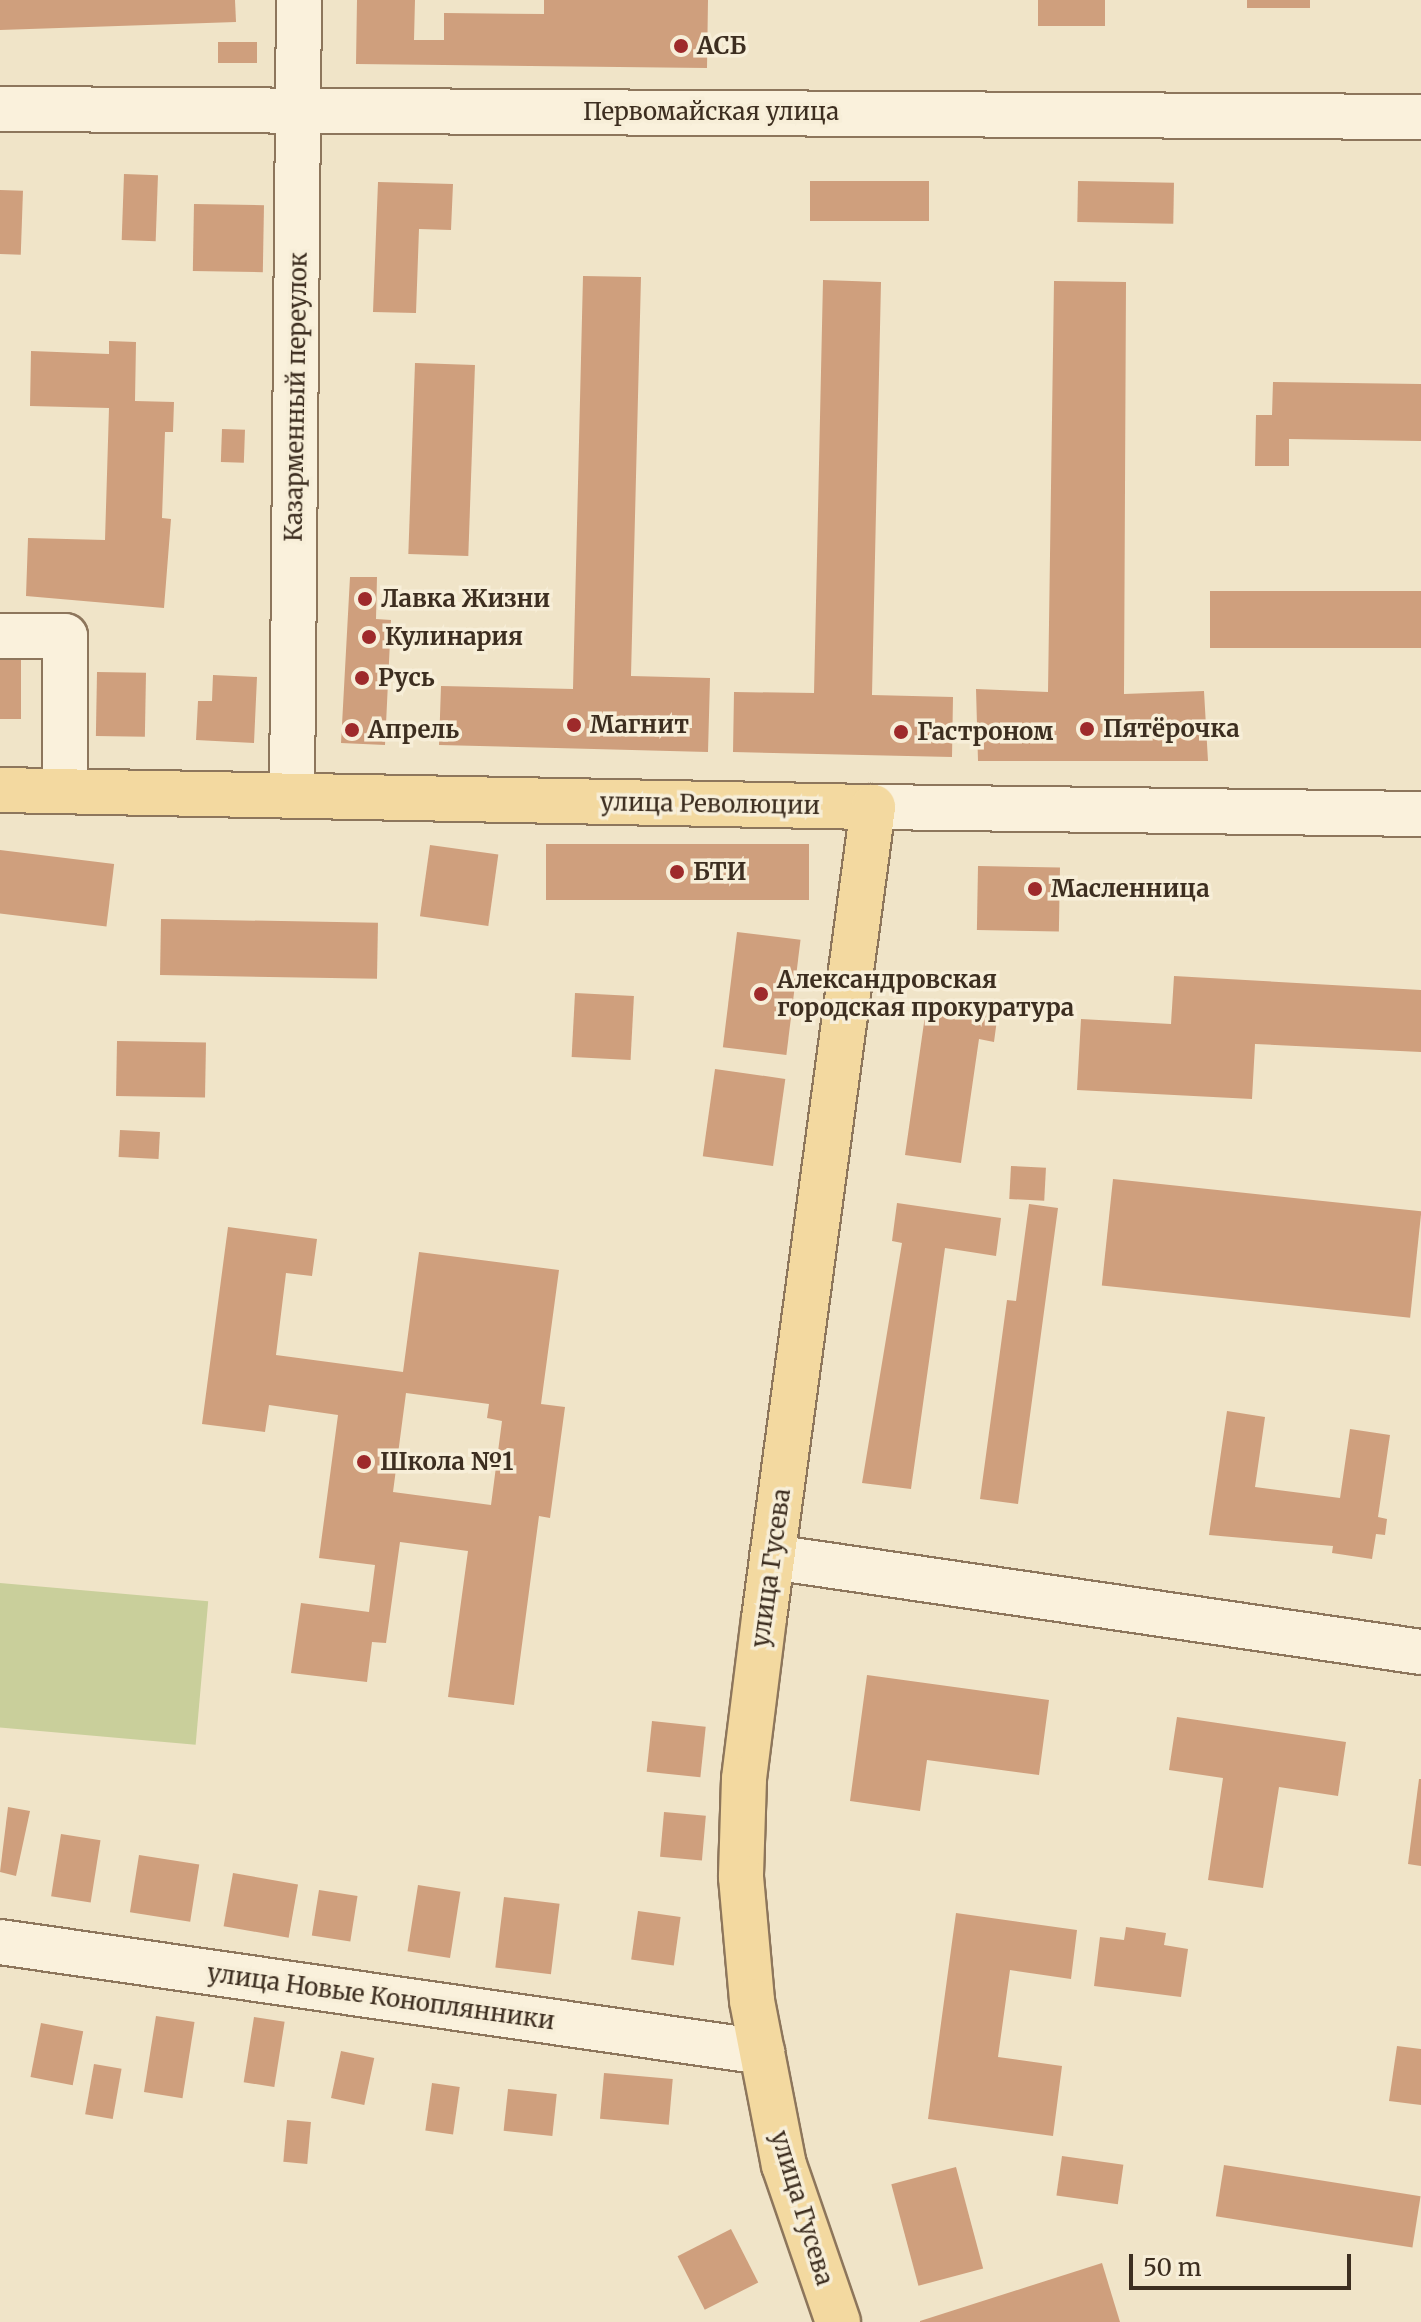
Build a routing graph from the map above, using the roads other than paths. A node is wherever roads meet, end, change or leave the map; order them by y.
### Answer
1 (299, 0) edge
2 (0, 109) edge
3 (299, 109) junction
4 (1421, 117) edge
5 (0, 636) edge
6 (0, 790) edge
7 (65, 791) junction
8 (292, 795) junction
9 (873, 807) junction
10 (1421, 814) edge
11 (772, 1557) junction
12 (1421, 1652) edge
13 (0, 1942) edge
14 (762, 2052) junction
15 (838, 2322) edge

1 - 3 street, Казарменный переулок
2 - 3 street, Первомайская улица
3 - 4 street, Первомайская улица
3 - 8 street, Казарменный переулок
5 - 7 street
6 - 7 main road, улица Революции
7 - 8 main road, улица Революции
8 - 9 main road, улица Революции
9 - 10 street, улица Революции
9 - 11 main road, улица Гусева
11 - 12 street
11 - 14 main road, улица Гусева
13 - 14 street, улица Новые Коноплянники
14 - 15 main road, улица Гусева

